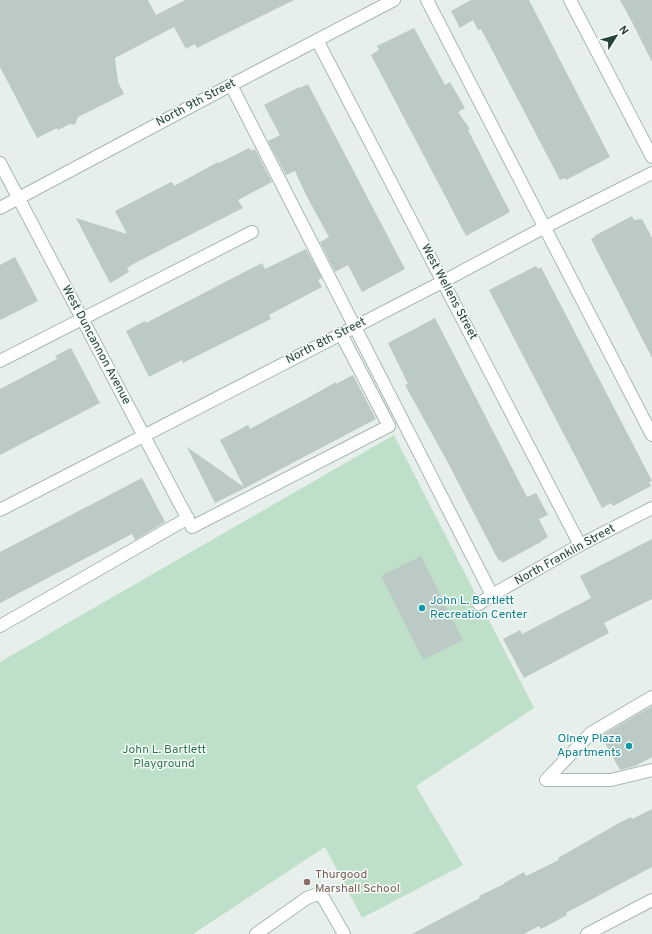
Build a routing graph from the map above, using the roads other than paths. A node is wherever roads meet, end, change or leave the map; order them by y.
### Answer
1 (394, 0) edge
2 (427, 0) edge
3 (570, 0) edge
4 (317, 40) junction
5 (232, 84) junction
6 (652, 156) edge
7 (0, 163) edge
8 (652, 173) edge
9 (19, 199) junction
10 (0, 208) edge
11 (545, 227) junction
12 (252, 232) dead end
13 (444, 281) junction
14 (82, 319) junction
15 (355, 327) junction
16 (341, 334) junction
17 (0, 361) edge
18 (144, 435) junction
19 (652, 435) edge
20 (652, 508) edge
21 (0, 510) edge
22 (190, 522) junction
23 (580, 545) junction
24 (492, 595) junction
25 (479, 604) dead end
26 (0, 626) edge
27 (652, 697) edge
28 (652, 770) edge
29 (652, 900) edge
30 (256, 934) edge
31 (344, 934) edge
32 (587, 934) edge

1 - 4 street, North 9th Street
2 - 11 street
3 - 6 street
4 - 5 street, North 9th Street
4 - 13 street, West Wellens Street
5 - 9 street, North 9th Street
5 - 15 street
7 - 9 street, West Duncannon Avenue
8 - 11 street, North 8th Street
9 - 10 street, North 9th Street
9 - 14 street, West Duncannon Avenue
11 - 13 street, North 8th Street
11 - 19 street
12 - 14 street
13 - 15 street, North 8th Street
13 - 23 street, West Wellens Street
14 - 17 street
14 - 18 street, West Duncannon Avenue
15 - 16 street, North 8th Street
15 - 24 street
16 - 18 street, North 8th Street
16 - 22 street
18 - 21 street, North 8th Street
18 - 22 street, West Duncannon Avenue
20 - 23 street, North Franklin Street
22 - 26 street
23 - 24 street, North Franklin Street
24 - 25 street, North Franklin Street
27 - 28 street
29 - 32 street
30 - 31 street

